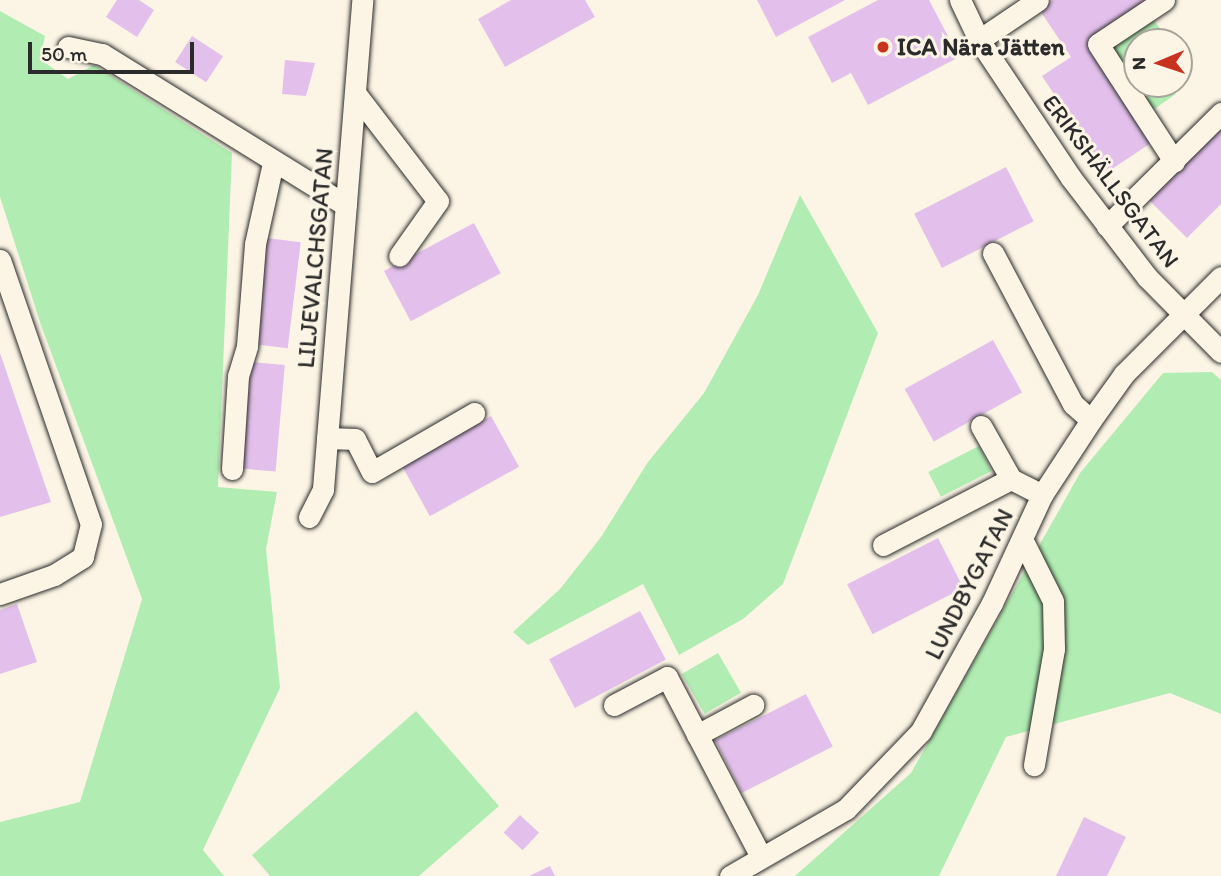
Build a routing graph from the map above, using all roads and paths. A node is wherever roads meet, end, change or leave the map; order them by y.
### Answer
1 (362, 0) edge
2 (960, 0) edge
3 (1038, 0) edge
4 (1164, 0) edge
5 (979, 40) junction
6 (68, 47) dead end
7 (355, 93) junction
8 (1221, 113) edge
9 (1174, 161) junction
10 (273, 163) junction
11 (346, 205) junction
12 (1107, 226) junction
13 (993, 253) dead end
14 (400, 256) dead end
15 (0, 260) edge
16 (1221, 277) edge
17 (1184, 316) junction
18 (1221, 352) edge
19 (474, 413) dead end
20 (1091, 419) junction
21 (981, 426) dead end
22 (327, 438) junction
23 (232, 469) dead end
24 (1011, 479) junction
25 (1042, 495) junction
26 (309, 517) dead end
27 (1022, 539) junction
28 (883, 545) dead end
29 (0, 594) edge
30 (614, 705) dead end
31 (753, 705) dead end
32 (697, 735) junction
33 (1034, 765) dead end
34 (761, 857) junction
35 (730, 876) edge

1 - 7 street, LILJEVALCHSGATAN
2 - 5 street, ERIKSHÄLLSGATAN
3 - 5 street
4 - 9 street
5 - 12 street, ERIKSHÄLLSGATAN
6 - 10 street
7 - 11 street, LILJEVALCHSGATAN
7 - 14 street
8 - 9 street
9 - 12 street
10 - 11 street
10 - 23 street
11 - 22 street, LILJEVALCHSGATAN
12 - 17 street, ERIKSHÄLLSGATAN
13 - 20 street
15 - 29 street
16 - 17 street, LUNDBYGATAN
17 - 18 street, ERIKSHÄLLSGATAN
17 - 20 street, LUNDBYGATAN
19 - 22 street
20 - 25 street, LUNDBYGATAN
21 - 24 street
22 - 26 street, LILJEVALCHSGATAN
24 - 25 street
24 - 28 street
25 - 27 street, LUNDBYGATAN
27 - 33 street
27 - 34 street, LUNDBYGATAN
30 - 32 street
31 - 32 street
32 - 34 street
34 - 35 street, LUNDBYGATAN

